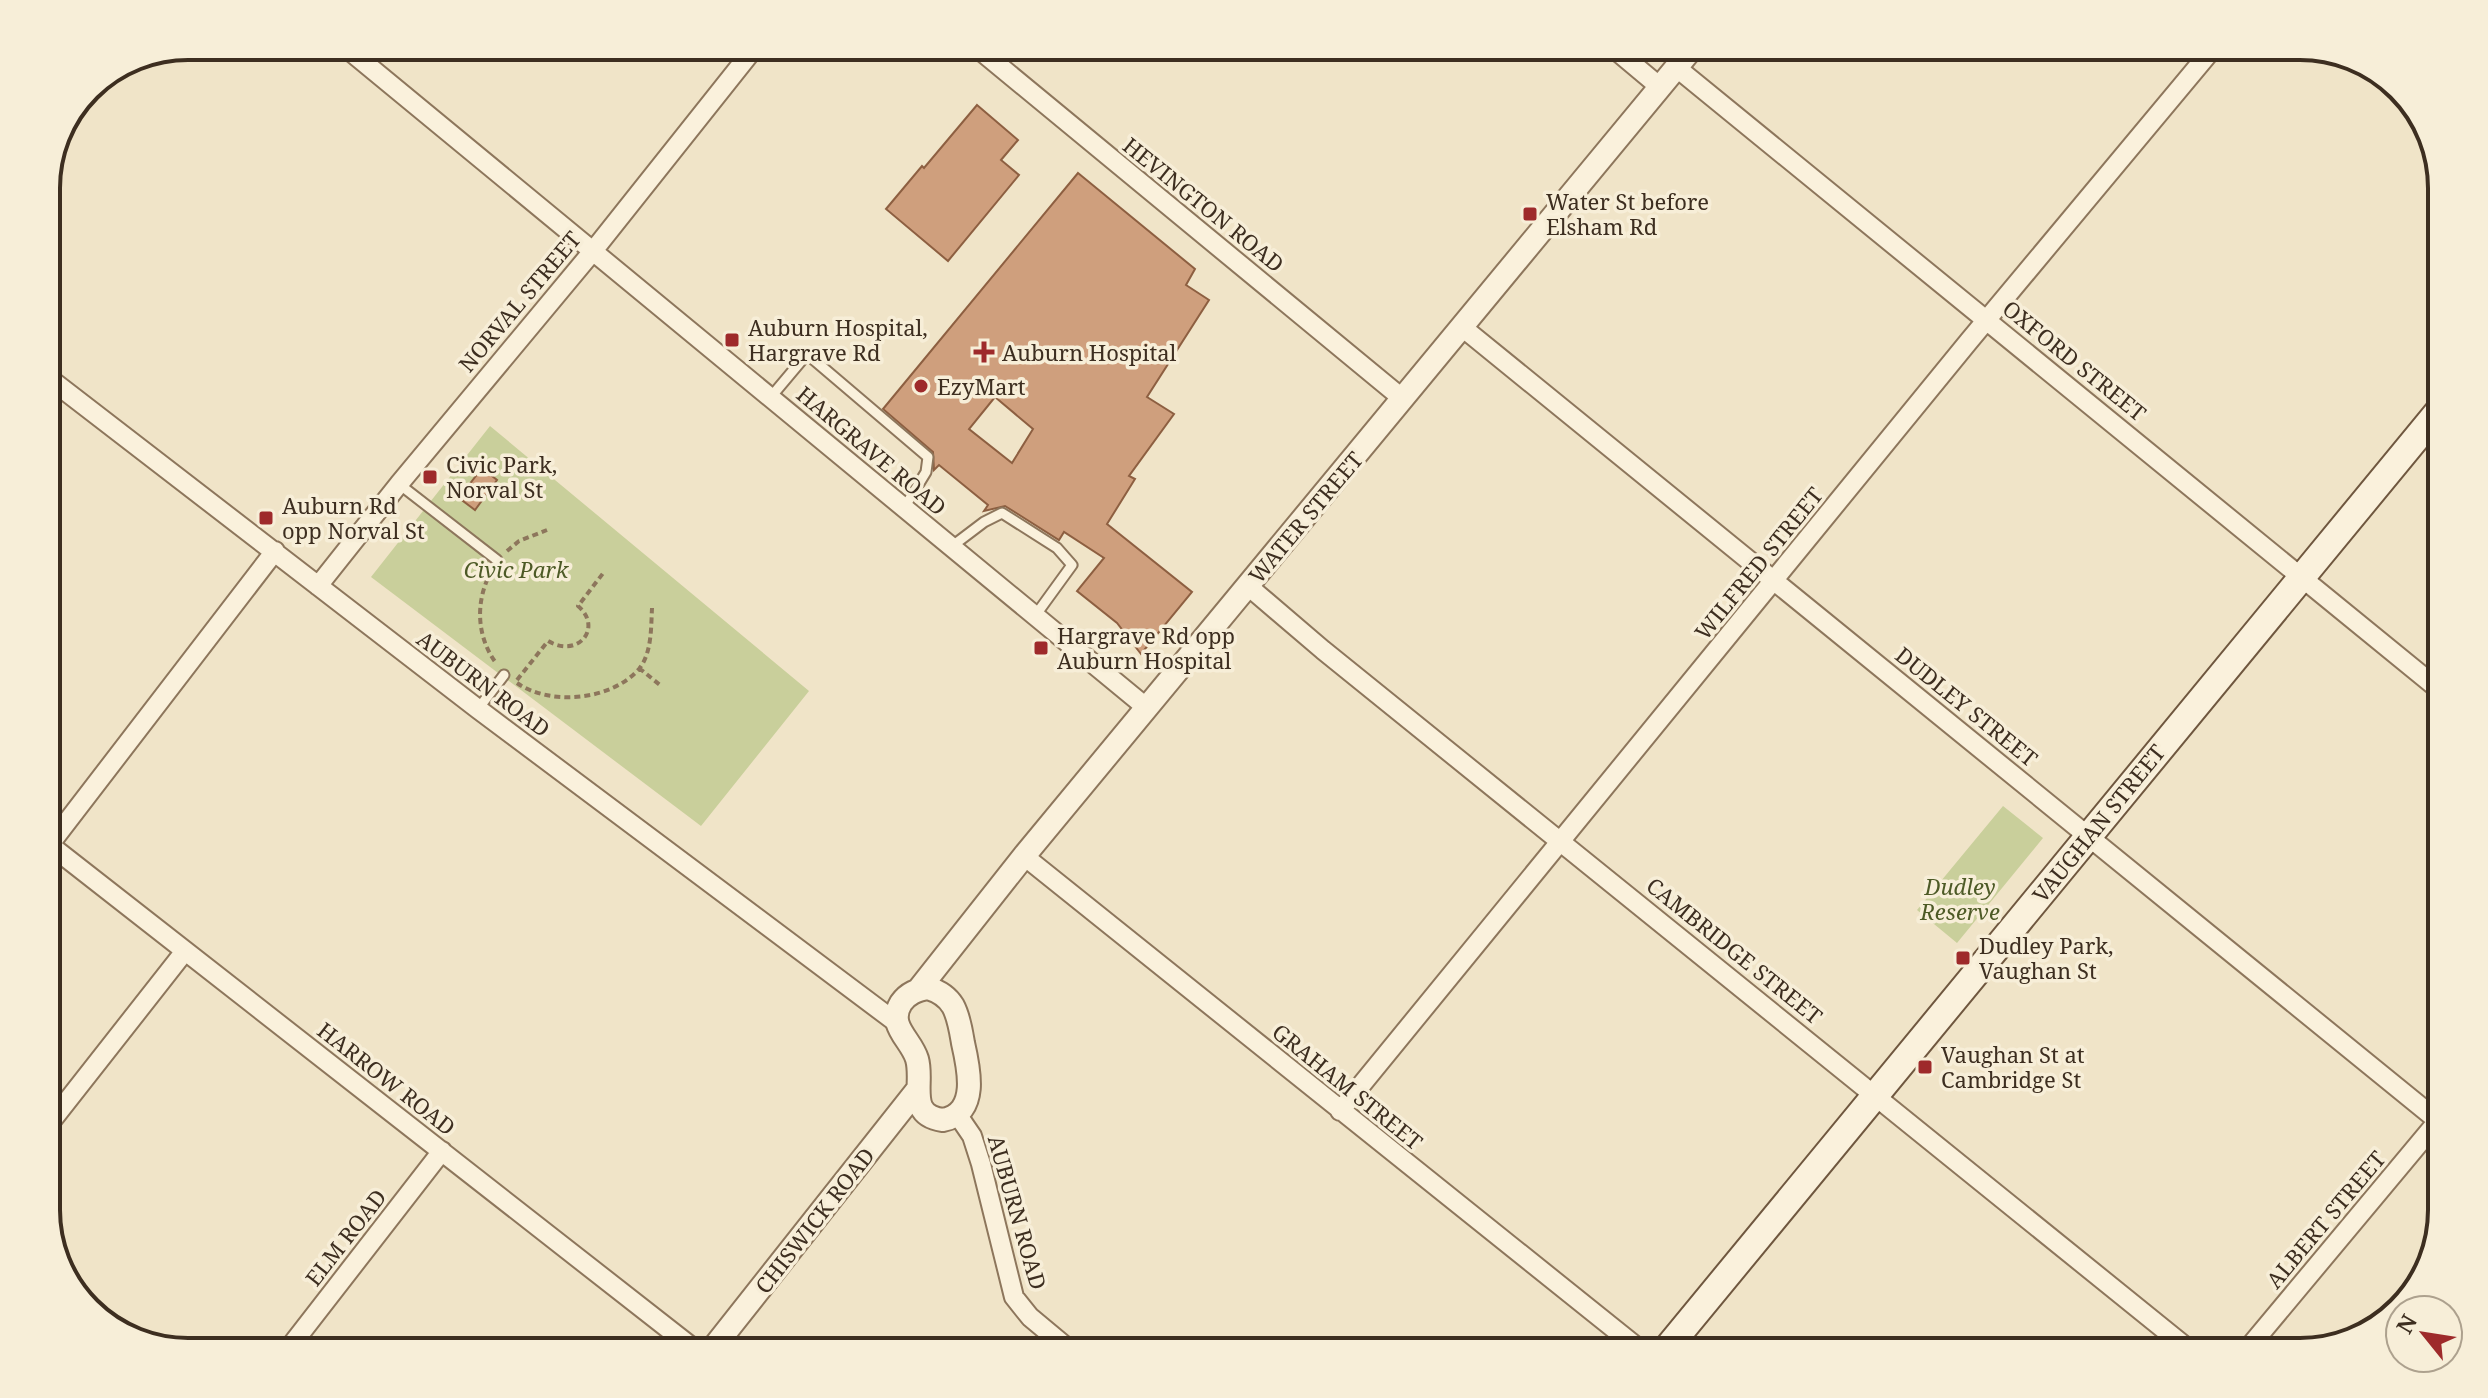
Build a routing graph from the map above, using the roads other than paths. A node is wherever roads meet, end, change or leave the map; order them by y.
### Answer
1 (361, 60) edge
2 (745, 60) edge
3 (992, 60) edge
4 (1628, 60) edge
5 (1683, 60) edge
6 (2203, 60) edge
7 (1677, 68) junction
8 (1660, 87) junction
9 (593, 251) junction
10 (1987, 320) junction
11 (1462, 327) junction
12 (60, 387) edge
13 (770, 398) junction
14 (1403, 399) junction
15 (2428, 424) edge
16 (399, 484) junction
17 (904, 508) junction
18 (951, 547) junction
19 (275, 551) junction
20 (497, 560) road end
21 (2302, 576) junction
22 (1774, 581) junction
23 (318, 586) junction
24 (1248, 586) junction
25 (1035, 616) junction
26 (504, 675) road end
27 (2428, 680) edge
28 (1147, 708) junction
29 (478, 709) junction
30 (60, 828) edge
31 (2088, 835) junction
32 (1560, 839) junction
33 (60, 852) edge
34 (1024, 856) junction
35 (185, 951) junction
36 (919, 989) junction
37 (897, 1023) junction
38 (918, 1089) junction
39 (1875, 1094) junction
40 (60, 1110) edge
41 (2428, 1110) edge
42 (1340, 1111) junction
43 (957, 1114) junction
44 (2428, 1135) edge
45 (442, 1151) junction
46 (297, 1338) edge
47 (680, 1338) edge
48 (721, 1338) edge
49 (1055, 1338) edge
50 (1625, 1338) edge
51 (1675, 1338) edge
52 (2175, 1338) edge
53 (2257, 1338) edge

1 - 9 street, HARGRAVE ROAD
2 - 9 street, NORVAL STREET
3 - 14 street, HEVINGTON ROAD
4 - 8 street
5 - 7 street, WATER STREET
6 - 10 street, WILFRED STREET
7 - 8 street, WATER STREET
7 - 10 street, OXFORD STREET
8 - 11 street, WATER STREET
9 - 13 street, HARGRAVE ROAD
9 - 16 street, NORVAL STREET
10 - 21 street, OXFORD STREET
10 - 22 street, WILFRED STREET
11 - 14 street, WATER STREET
11 - 22 street, DUDLEY STREET
12 - 19 street, AUBURN ROAD
13 - 17 street, HARGRAVE ROAD
13 - 17 lane
14 - 24 street, WATER STREET
15 - 21 main road, VAUGHAN STREET
16 - 20 lane
16 - 23 street, NORVAL STREET
17 - 18 street, HARGRAVE ROAD
18 - 25 street, HARGRAVE ROAD
18 - 25 lane
19 - 23 street, AUBURN ROAD
19 - 30 street
21 - 27 street, OXFORD STREET
21 - 31 main road, VAUGHAN STREET
22 - 31 street, DUDLEY STREET
22 - 32 street, WILFRED STREET
23 - 29 street, AUBURN ROAD
24 - 28 street, WATER STREET
24 - 32 street, CAMBRIDGE STREET
25 - 28 street, HARGRAVE ROAD
26 - 29 lane
28 - 34 street, WATER STREET
29 - 37 street, AUBURN ROAD
31 - 39 main road, VAUGHAN STREET
31 - 41 street, DUDLEY STREET
32 - 39 street, CAMBRIDGE STREET
32 - 42 street, WILFRED STREET
33 - 35 street, HARROW ROAD
34 - 36 street, WATER STREET
34 - 42 street, GRAHAM STREET
35 - 40 street
35 - 45 street, HARROW ROAD
36 - 37 street, WATER STREET
36 - 43 street
37 - 38 street
38 - 43 street
38 - 48 street, CHISWICK ROAD
39 - 51 main road, VAUGHAN STREET
39 - 52 street, CAMBRIDGE STREET
42 - 50 street, GRAHAM STREET
43 - 49 street, AUBURN ROAD
44 - 53 street, ALBERT STREET
45 - 46 street, ELM ROAD
45 - 47 street, HARROW ROAD

